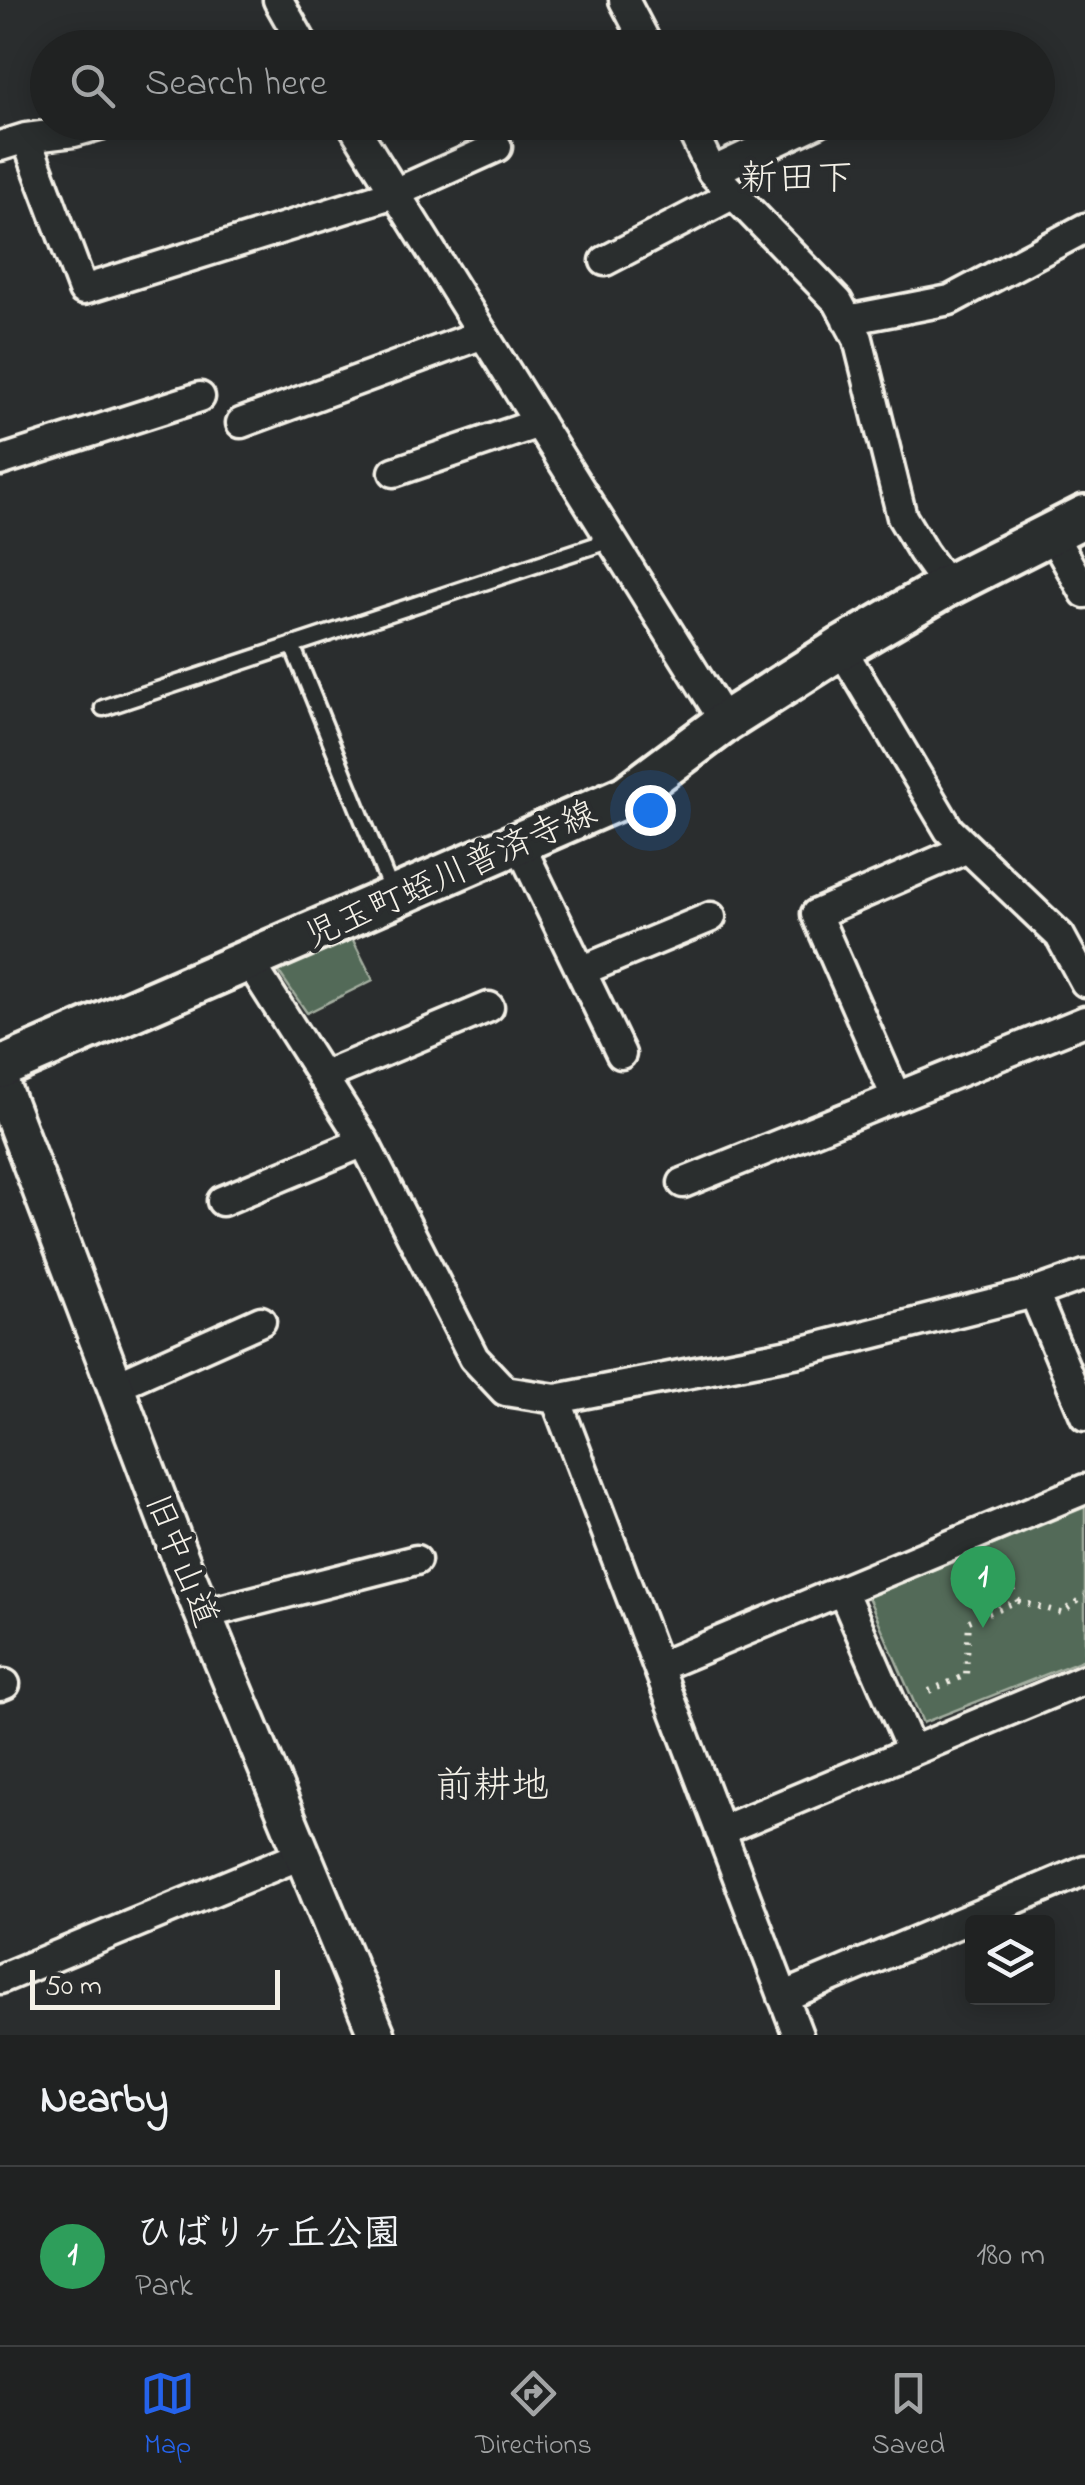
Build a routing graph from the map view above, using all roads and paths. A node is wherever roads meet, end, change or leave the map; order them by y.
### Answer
1 (278, 0) edge
2 (624, 0) edge
3 (295, 30) edge
4 (640, 30) edge
5 (362, 140) edge
6 (697, 140) edge
7 (780, 140) edge
8 (13, 142) edge
9 (497, 147) dead end
10 (712, 172) junction
11 (395, 193) junction
12 (734, 194) junction
13 (1085, 228) edge
14 (604, 262) dead end
15 (847, 320) junction
16 (483, 334) junction
17 (200, 397) dead end
18 (240, 423) dead end
19 (539, 424) junction
20 (0, 461) edge
21 (394, 472) dead end
22 (1068, 524) edge
23 (611, 540) junction
24 (947, 586) junction
25 (1085, 592) edge
26 (292, 645) junction
27 (841, 648) junction
28 (103, 708) dead end
29 (726, 722) junction
30 (519, 842) junction
31 (968, 848) junction
32 (394, 897) junction
33 (711, 917) dead end
34 (249, 961) junction
35 (581, 971) junction
36 (1085, 982) edge
37 (488, 1007) dead end
38 (1085, 1021) edge
39 (621, 1054) dead end
40 (0, 1068) edge
41 (322, 1077) junction
42 (0, 1082) edge
43 (896, 1097) junction
44 (364, 1142) junction
45 (683, 1183) dead end
46 (222, 1201) dead end
47 (1085, 1274) edge
48 (1034, 1293) junction
49 (261, 1321) dead end
50 (115, 1386) junction
51 (556, 1400) junction
52 (1085, 1416) edge
53 (1085, 1489) edge
54 (987, 1530) junction
55 (416, 1560) dead end
56 (842, 1590) junction
57 (1085, 1596) edge
58 (1018, 1601) junction
59 (204, 1614) junction
60 (658, 1667) junction
61 (1085, 1679) edge
62 (929, 1691) dead end
63 (912, 1751) junction
64 (720, 1831) junction
65 (303, 1854) junction
66 (1085, 1870) edge
67 (0, 1978) edge
68 (783, 1997) junction
69 (377, 2035) edge
70 (798, 2035) edge

1 - 3 street
2 - 4 street
5 - 11 street
6 - 10 street
7 - 10 street
8 - 11 street
9 - 11 street
10 - 12 street
11 - 16 street
12 - 14 street
12 - 15 street
13 - 15 street
15 - 24 street
16 - 18 street
16 - 19 street
17 - 20 street
19 - 21 street
19 - 23 street
22 - 24 main road, 児玉町蛭川普済寺線
22 - 25 street
23 - 26 lane
23 - 29 street
24 - 27 main road, 児玉町蛭川普済寺線
26 - 28 lane
26 - 32 lane
27 - 29 main road, 児玉町蛭川普済寺線
27 - 31 street
29 - 30 main road, 児玉町蛭川普済寺線
30 - 32 main road, 児玉町蛭川普済寺線
30 - 35 street
31 - 36 street
31 - 43 street
32 - 34 main road, 児玉町蛭川普済寺線
33 - 35 street
34 - 40 main road, 児玉町蛭川普済寺線
34 - 41 street
35 - 39 street
37 - 41 street
38 - 43 street
41 - 44 street
42 - 50 street, 旧中山道
43 - 45 street
44 - 46 street
44 - 51 street
47 - 48 street
48 - 51 street
48 - 52 street
49 - 50 street
50 - 59 street, 旧中山道
51 - 60 street
53 - 54 street
54 - 56 street
54 - 58 path
55 - 59 street
56 - 60 street
56 - 63 street
57 - 58 path
58 - 62 path
59 - 65 street, 旧中山道
60 - 64 street
61 - 63 street
63 - 64 street
64 - 68 street
65 - 67 street
65 - 69 street, 旧中山道
66 - 68 street
68 - 70 street

